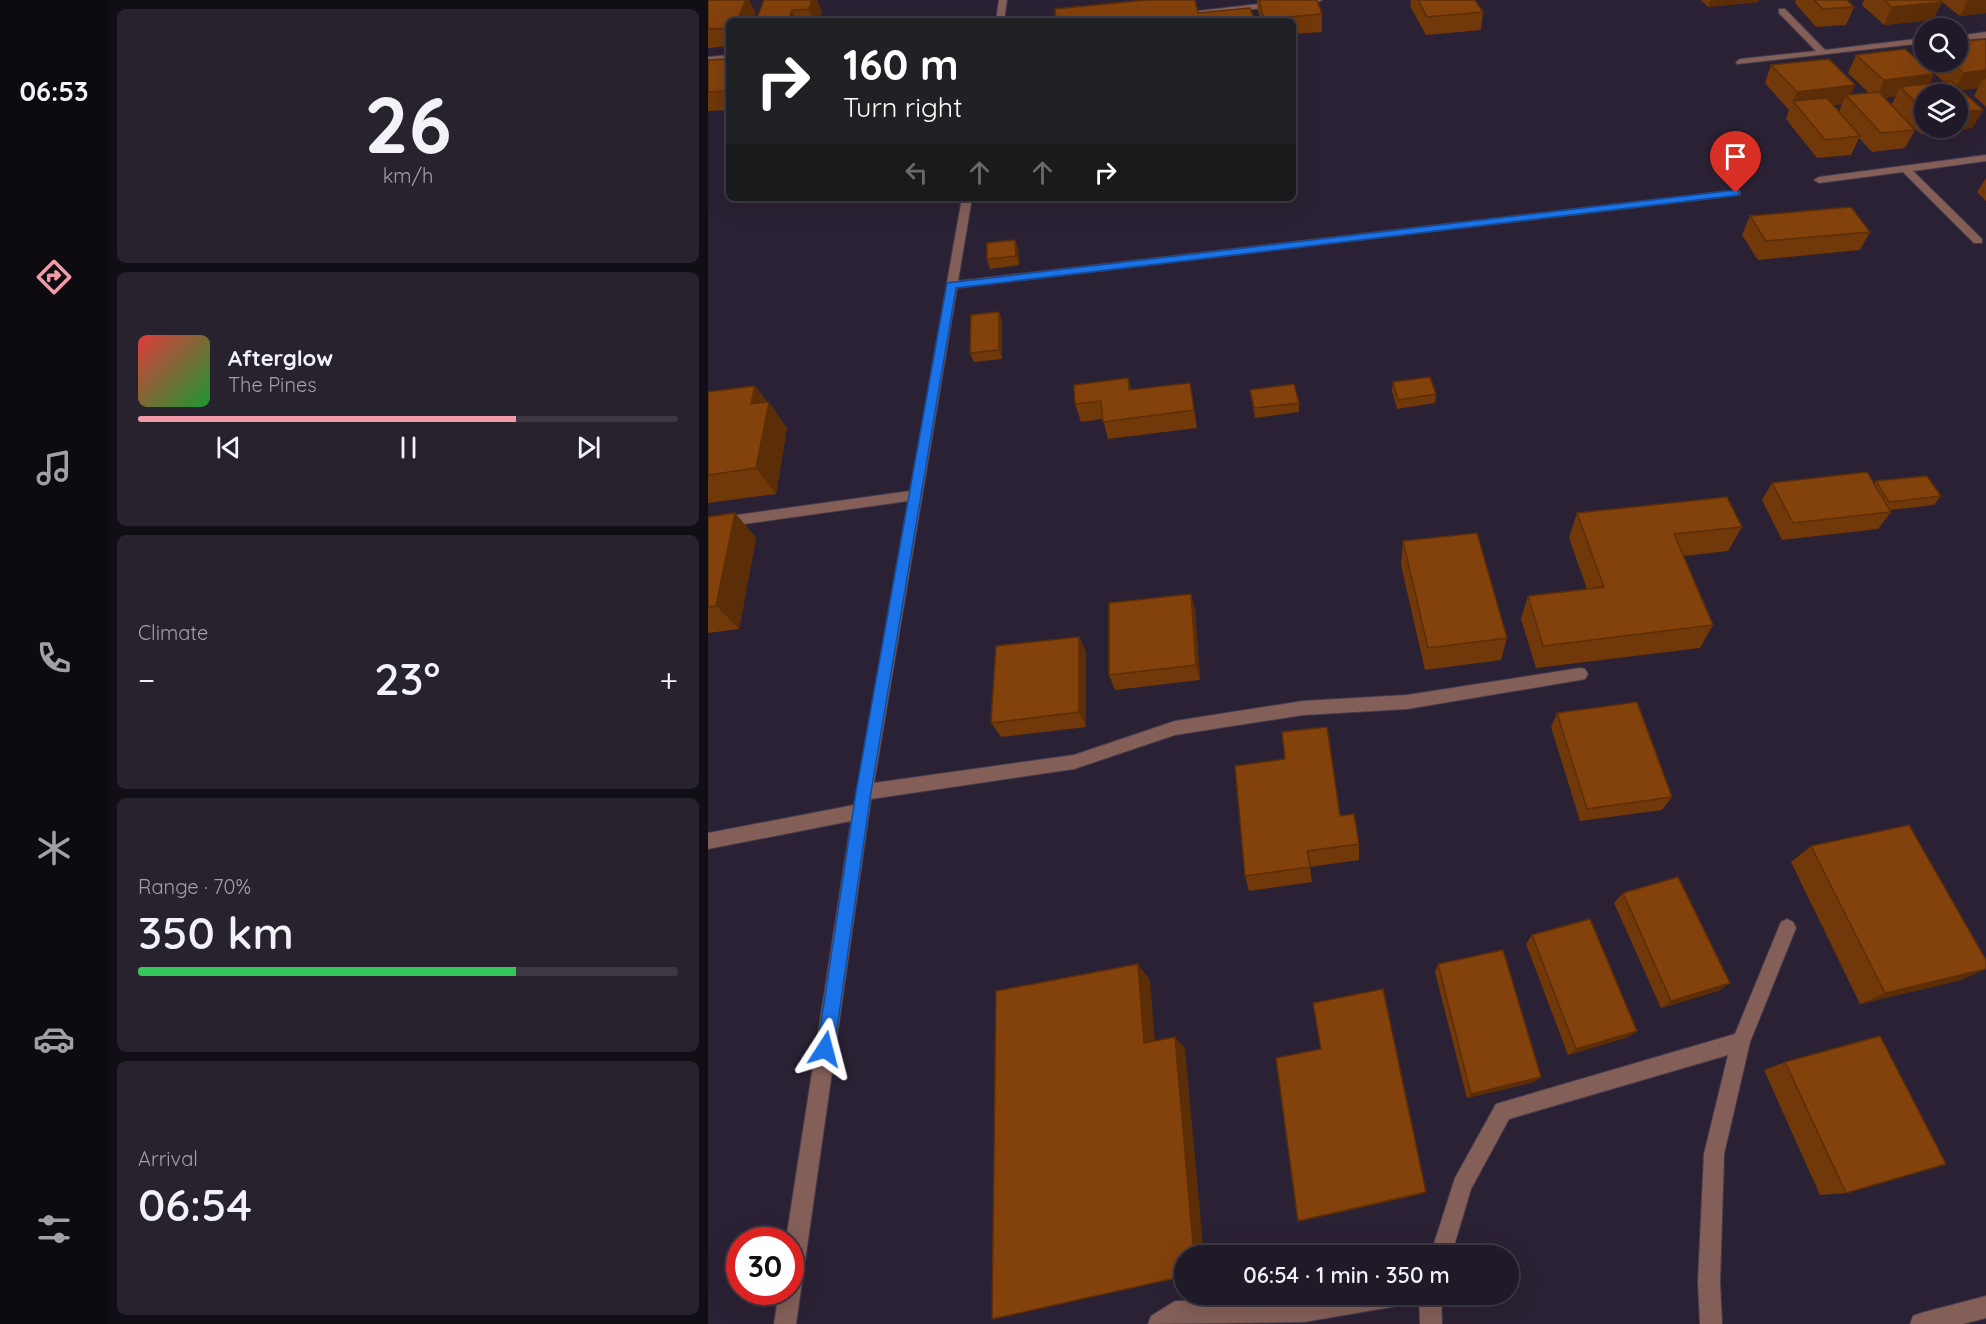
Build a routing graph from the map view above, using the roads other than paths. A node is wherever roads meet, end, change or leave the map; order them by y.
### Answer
1 (1003, 0) edge
2 (1318, 0) edge
3 (1782, 11) dead end
4 (1166, 17) edge
5 (1000, 18) edge
6 (1986, 35) edge
7 (1968, 37) edge
8 (1914, 43) edge
9 (1823, 53) junction
10 (726, 58) edge
11 (708, 60) edge
12 (1740, 62) dead end
13 (1986, 158) edge
14 (1906, 169) junction
15 (1819, 180) dead end
16 (1736, 193) dead end
17 (967, 201) edge
18 (1978, 241) dead end
19 (951, 285) junction
20 (915, 495) junction
21 (708, 524) edge
22 (1580, 674) dead end
23 (864, 792) junction
24 (861, 812) junction
25 (708, 841) edge
26 (1787, 928) dead end
27 (1741, 1042) junction
28 (799, 1227) edge
29 (1443, 1245) edge
30 (788, 1305) edge
31 (1339, 1305) edge
32 (1430, 1305) edge
33 (1986, 1307) edge
34 (785, 1324) edge
35 (1159, 1324) edge
36 (1431, 1324) edge
37 (1711, 1324) edge
38 (1921, 1324) edge

1 - 5 street
2 - 4 street
3 - 9 street
6 - 7 street
8 - 9 street
9 - 12 street
10 - 11 street
13 - 14 street
14 - 15 street
14 - 18 street
16 - 19 street
17 - 19 street
19 - 20 street
20 - 21 street
20 - 23 street
22 - 23 street
23 - 24 street
24 - 25 street
24 - 28 street
26 - 27 street
27 - 29 street
27 - 37 street
30 - 34 street
31 - 35 street
32 - 36 street
33 - 38 street

